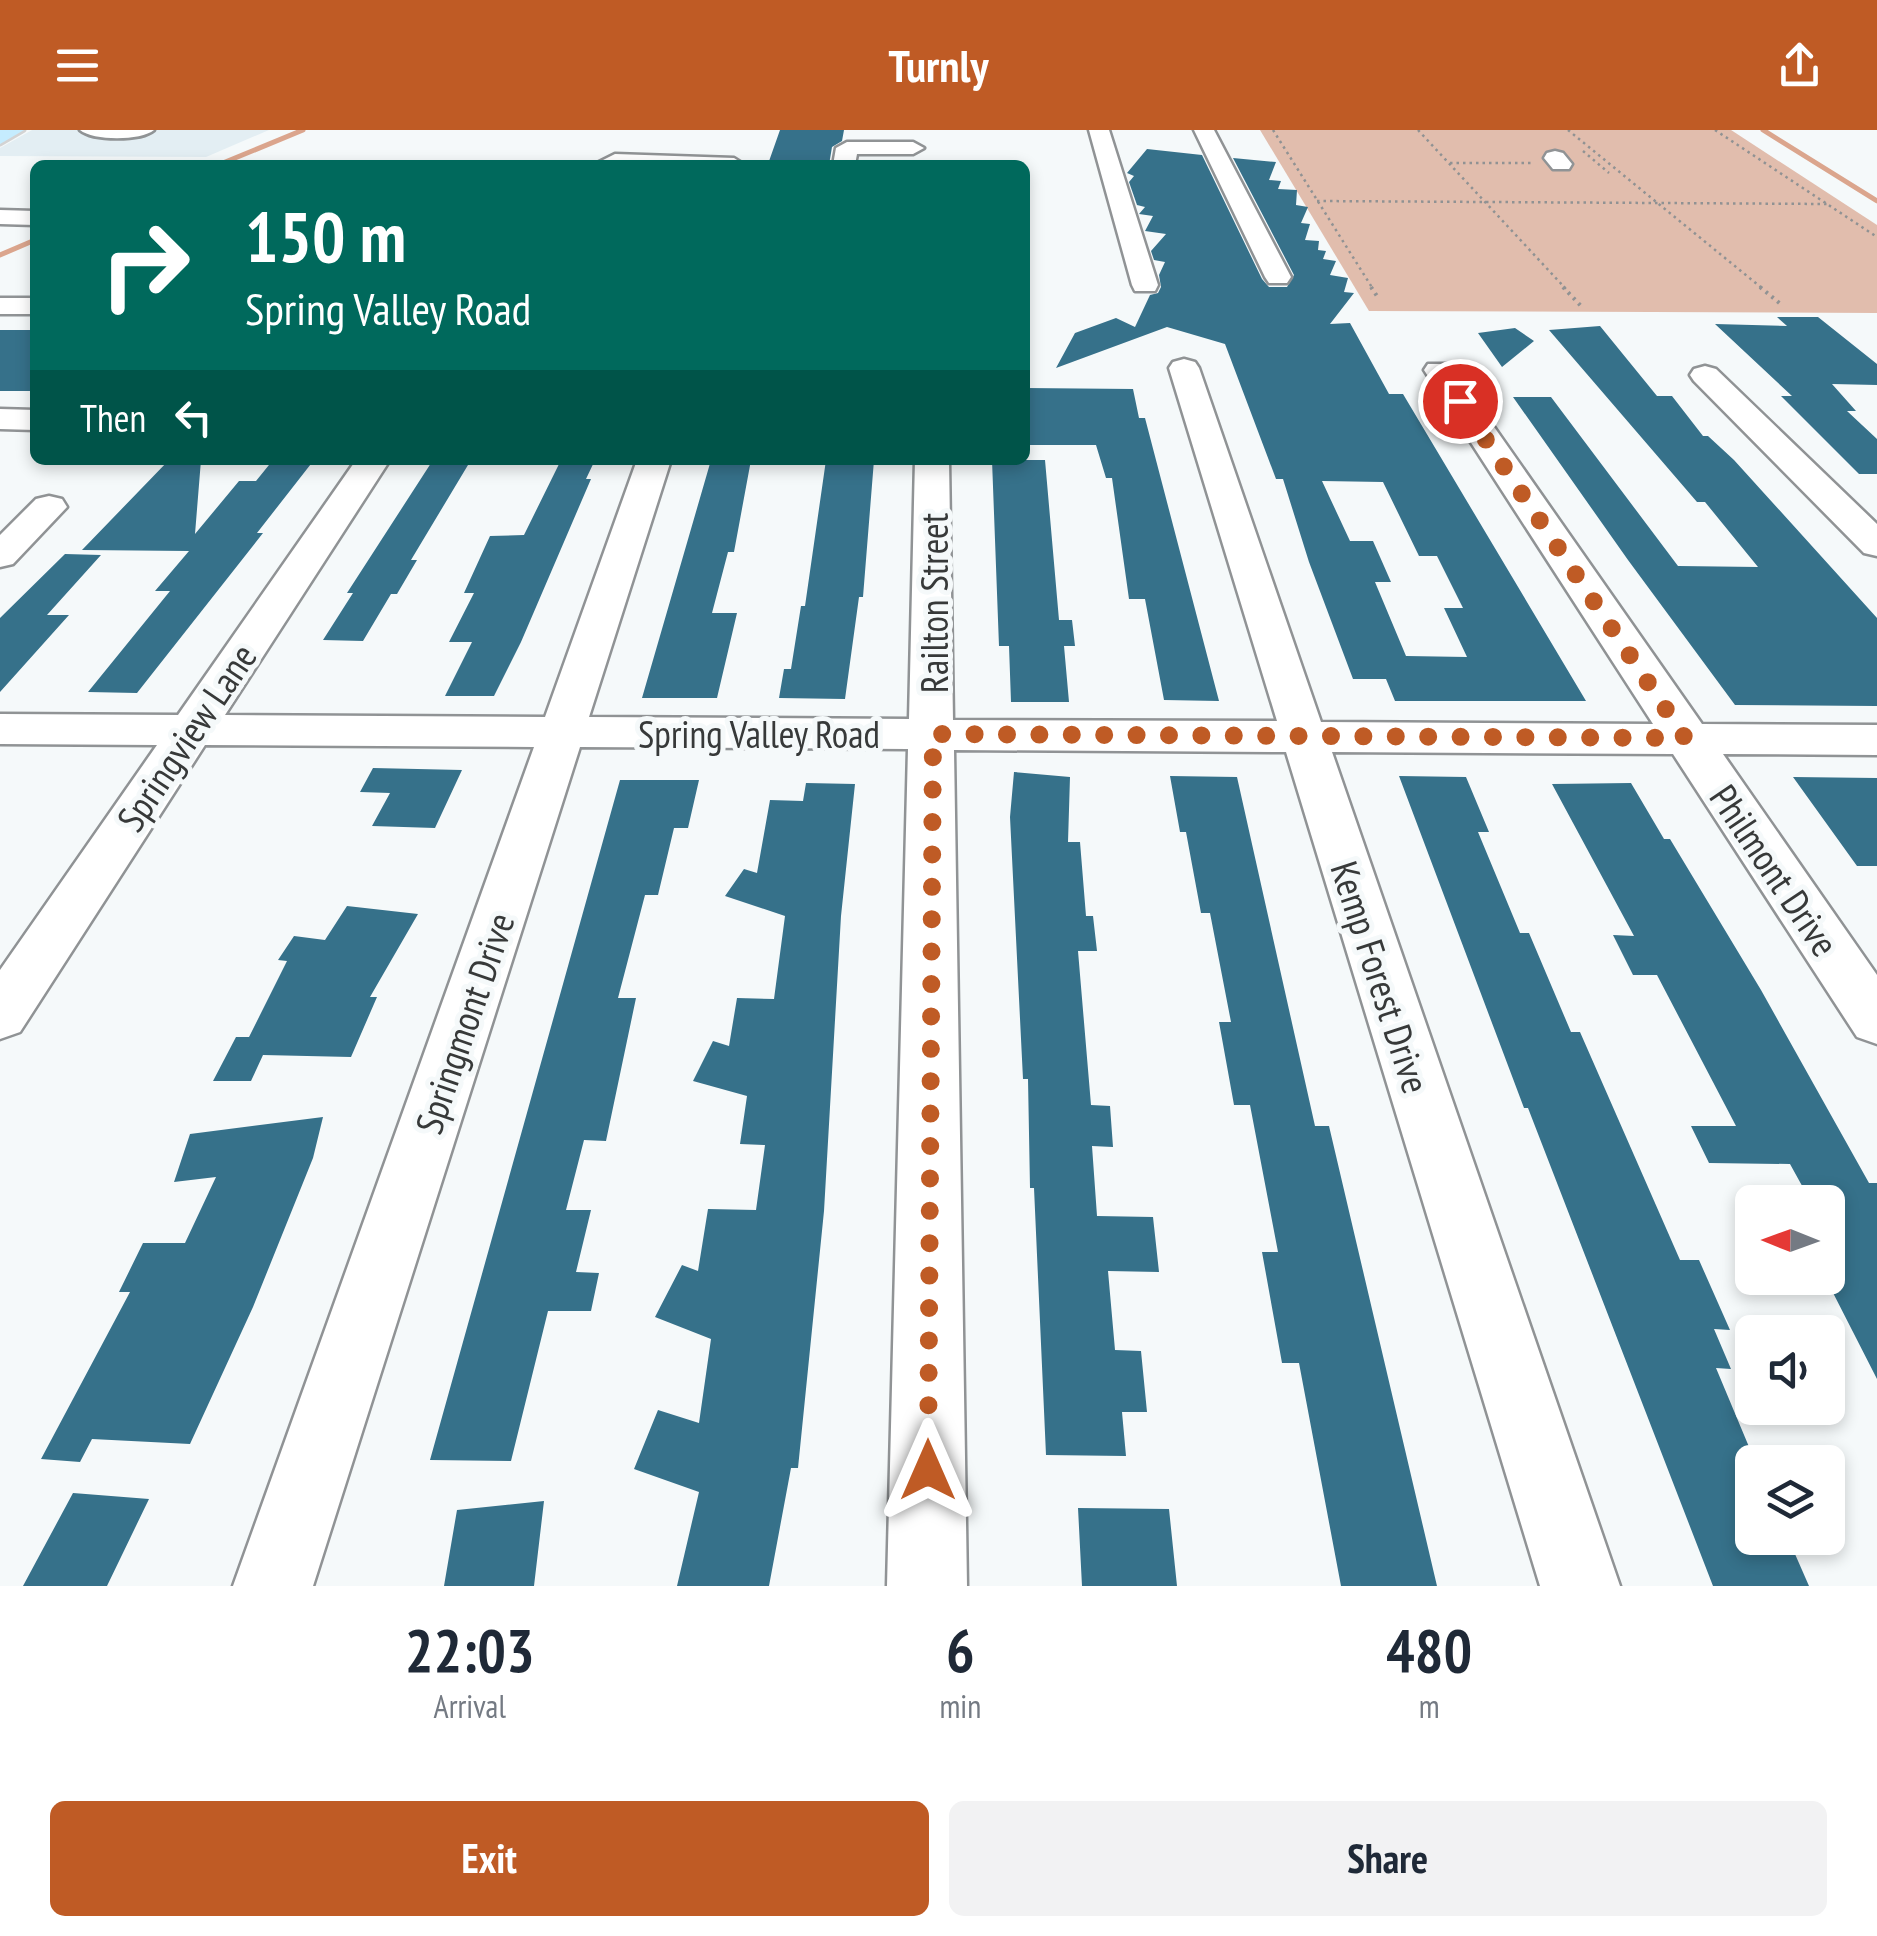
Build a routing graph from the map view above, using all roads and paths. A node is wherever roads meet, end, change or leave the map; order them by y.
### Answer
1 (13, 130) edge
2 (90, 130) edge
3 (144, 130) edge
4 (1099, 130) edge
5 (1204, 130) edge
6 (1273, 130) edge
7 (1418, 130) edge
8 (1568, 130) edge
9 (1715, 130) edge
10 (0, 137) edge
11 (645, 141) dead end
12 (680, 141) dead end
13 (913, 148) edge
14 (845, 160) edge
15 (1317, 201) junction
16 (1486, 202) junction
17 (1656, 202) junction
18 (1826, 204) junction
19 (0, 217) edge
20 (30, 218) edge
21 (1877, 237) edge
22 (1278, 277) dead end
23 (1145, 284) dead end
24 (1379, 299) dead end
25 (1582, 306) dead end
26 (1783, 306) dead end
27 (1184, 368) dead end
28 (1439, 370) dead end
29 (1704, 375) dead end
30 (0, 419) edge
31 (30, 420) edge
32 (370, 465) edge
33 (652, 465) edge
34 (932, 465) edge
35 (49, 508) dead end
36 (1877, 545) edge
37 (0, 556) edge
38 (0, 729) edge
39 (190, 730) junction
40 (563, 732) junction
41 (933, 734) junction
42 (1303, 736) junction
43 (1685, 738) junction
44 (1877, 740) edge
45 (0, 1014) edge
46 (1877, 1020) edge
47 (273, 1586) edge
48 (927, 1586) edge
49 (1580, 1586) edge

1 - 10 main road
2 - 3 street
4 - 23 street
5 - 22 street
6 - 15 path
7 - 16 path
8 - 17 path
9 - 18 path
11 - 12 street
13 - 14 street
15 - 16 path
15 - 24 path
16 - 17 path
16 - 25 path
17 - 18 path
17 - 26 path
18 - 21 path
19 - 20 street
27 - 42 street, Kemp Forest Drive
28 - 43 street, Philmont Drive
29 - 36 street
30 - 31 street
32 - 39 street, Springview Lane
33 - 40 street, Springmont Drive
34 - 41 street, Railton Street
35 - 37 street
38 - 39 street, Spring Valley Road
39 - 40 street, Spring Valley Road
39 - 45 street, Springview Lane
40 - 41 street, Spring Valley Road
40 - 47 street, Springmont Drive
41 - 42 street, Spring Valley Road
41 - 48 street, Railton Street
42 - 43 street, Spring Valley Road
42 - 49 street, Kemp Forest Drive
43 - 44 street, Spring Valley Road
43 - 46 street, Philmont Drive

